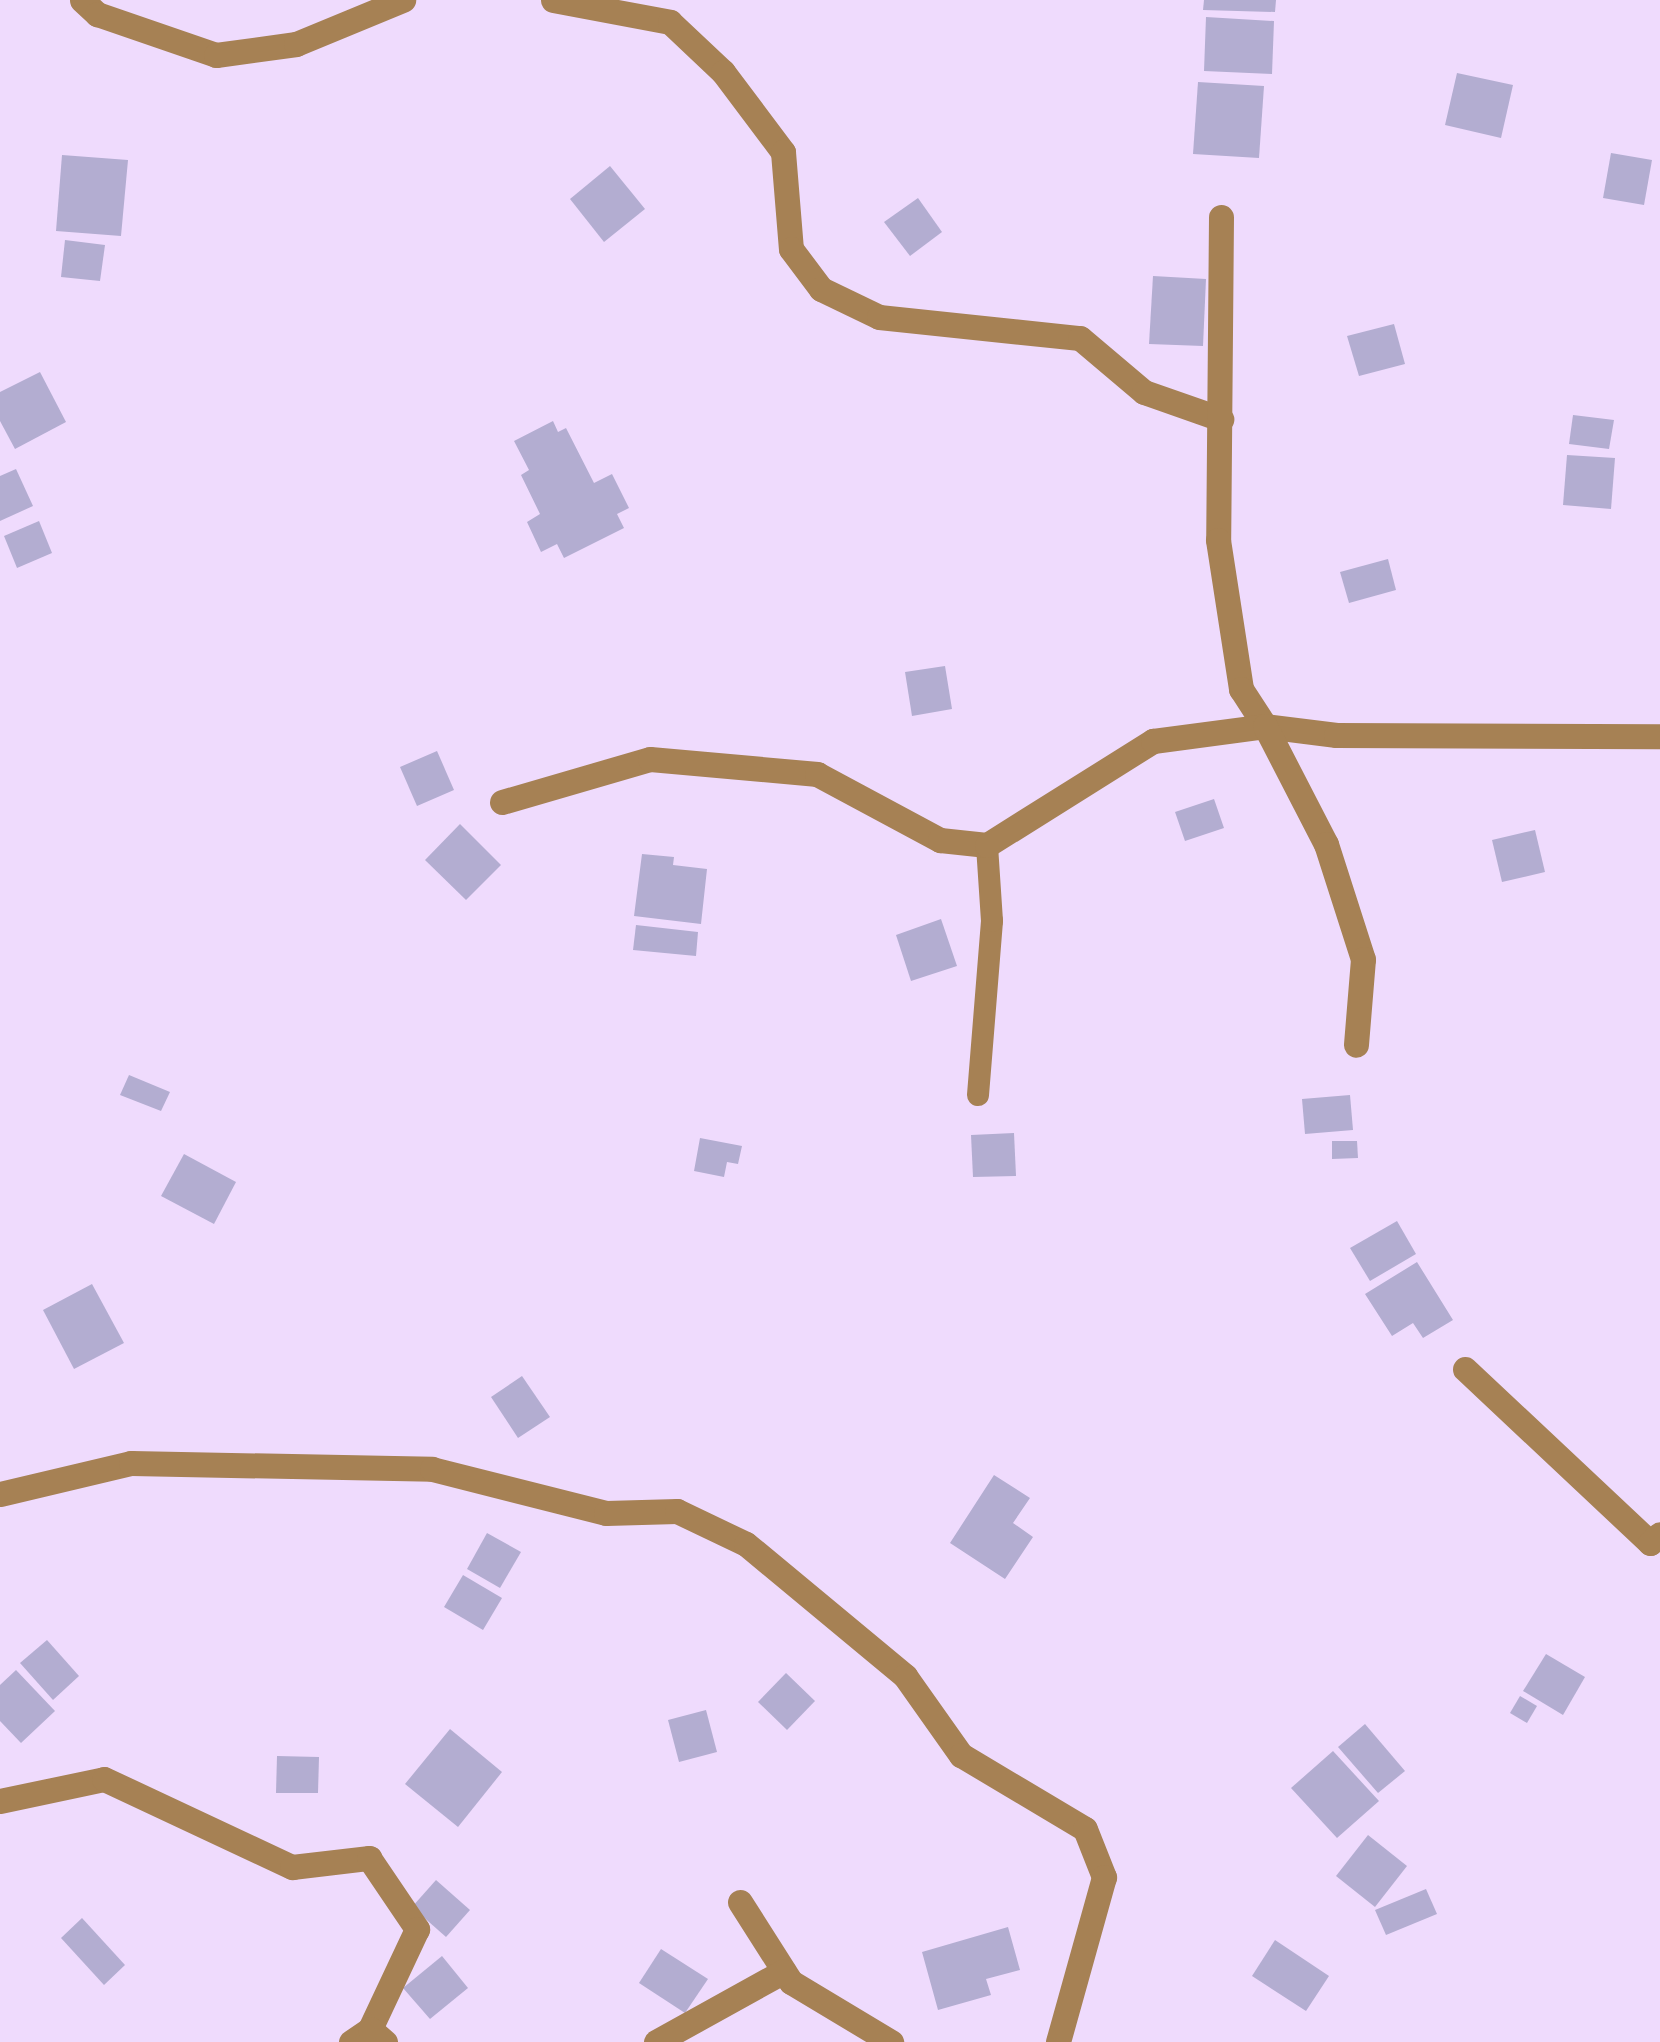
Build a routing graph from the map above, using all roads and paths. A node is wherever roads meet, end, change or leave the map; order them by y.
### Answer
1 (82, 0) edge
2 (403, 0) edge
3 (554, 0) edge
4 (1220, 218) dead end
5 (1220, 419) junction
6 (1265, 726) junction
7 (1660, 736) edge
8 (502, 802) dead end
9 (988, 845) junction
10 (1356, 1045) dead end
11 (978, 1095) dead end
12 (1465, 1369) dead end
13 (0, 1494) edge
14 (1657, 1540) edge
15 (0, 1800) edge
16 (740, 1902) dead end
17 (784, 1971) junction
18 (369, 2038) edge
19 (656, 2042) edge
20 (891, 2042) edge
21 (1058, 2042) edge

1 - 2 street
3 - 5 street
4 - 5 street
5 - 6 street
6 - 7 street
6 - 9 street
6 - 10 street
8 - 9 street
9 - 11 lane
12 - 14 street
13 - 21 street
15 - 18 street
16 - 17 street
17 - 19 street
17 - 20 street

